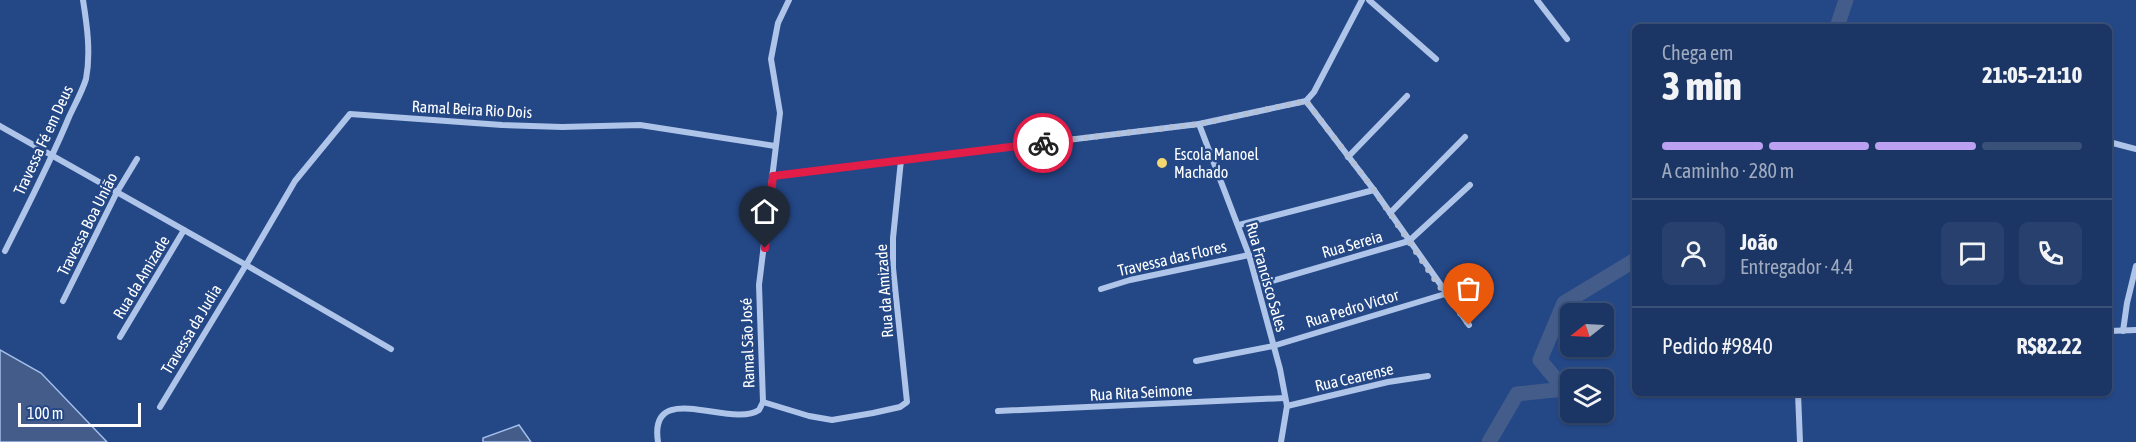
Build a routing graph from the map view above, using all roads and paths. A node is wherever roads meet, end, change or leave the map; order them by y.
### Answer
1 (83, 0) edge
2 (789, 0) edge
3 (1362, 0) edge
4 (1369, 0) edge
5 (1537, 0) edge
6 (1567, 39) dead end
7 (1436, 59) dead end
8 (1407, 96) dead end
9 (1306, 101) junction
10 (1199, 124) junction
11 (0, 126) edge
12 (1465, 137) dead end
13 (2112, 143) edge
14 (775, 146) junction
15 (2136, 149) edge
16 (53, 157) junction
17 (1348, 157) junction
18 (137, 159) dead end
19 (901, 160) junction
20 (773, 176) junction
21 (1470, 185) dead end
22 (1374, 190) junction
23 (117, 192) junction
24 (1390, 213) junction
25 (1239, 225) junction
26 (184, 230) junction
27 (1409, 241) junction
28 (5, 251) dead end
29 (1250, 255) junction
30 (246, 265) junction
31 (2136, 266) edge
32 (1258, 285) junction
33 (1101, 289) dead end
34 (1445, 294) junction
35 (63, 301) dead end
36 (1469, 325) dead end
37 (2136, 330) edge
38 (2112, 331) edge
39 (2123, 332) junction
40 (120, 337) dead end
41 (1273, 346) junction
42 (391, 349) dead end
43 (1196, 361) dead end
44 (1428, 375) dead end
45 (1798, 396) edge
46 (1285, 398) junction
47 (763, 402) junction
48 (1287, 406) junction
49 (160, 407) dead end
50 (998, 411) dead end
51 (658, 442) edge
52 (1281, 442) edge
53 (1800, 442) edge

1 - 16 street, Travessa Fé em Deus
2 - 14 street, Ramal São José
3 - 9 street
4 - 7 street
5 - 6 street
8 - 17 street
9 - 10 street
9 - 17 street
10 - 19 street
10 - 25 street, Rua Francisco Sales
11 - 16 street
12 - 24 street
13 - 15 street
14 - 20 street, Ramal São José
14 - 30 street, Ramal Beira Rio Dois
16 - 23 street
16 - 28 street, Travessa Fé em Deus
17 - 22 street
18 - 23 street, Travessa Boa União
19 - 20 street
19 - 47 street, Rua da Amizade
20 - 47 street, Ramal São José
21 - 27 street, Rua Sereia
22 - 24 street
22 - 25 street
23 - 26 street
23 - 35 street, Travessa Boa União
24 - 27 street
25 - 29 street, Rua Francisco Sales
26 - 30 street
26 - 40 street, Rua da Amizade
27 - 32 street, Rua Sereia
27 - 34 street
29 - 32 street, Rua Francisco Sales
29 - 33 street, Travessa das Flores
30 - 42 street
30 - 49 street, Travessa da Judia
31 - 39 street
32 - 41 street, Rua Francisco Sales
34 - 36 street
34 - 41 street, Rua Pedro Victor
37 - 39 street
38 - 39 street
41 - 43 street, Rua Pedro Victor
41 - 46 street, Rua Francisco Sales
44 - 48 street, Rua Cearense
45 - 53 street
46 - 48 street, Rua Francisco Sales
46 - 50 street, Rua Rita Seimone
47 - 51 street
48 - 52 street, Rua Francisco Sales

